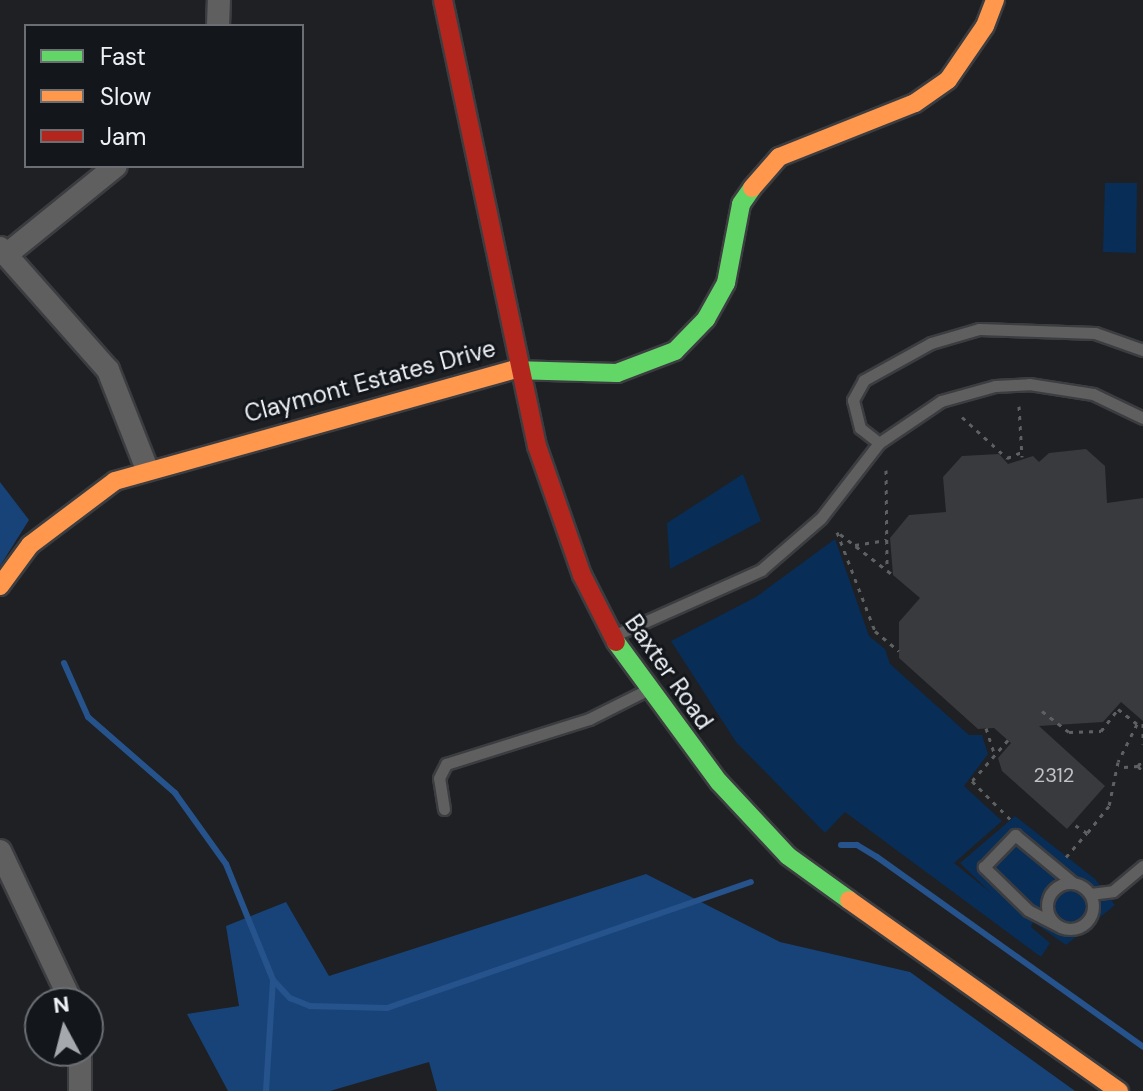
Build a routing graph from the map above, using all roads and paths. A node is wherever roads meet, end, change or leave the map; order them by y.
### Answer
1 (219, 0) edge
2 (443, 0) edge
3 (995, 0) edge
4 (218, 24) edge
5 (113, 168) edge
6 (3, 251) edge
7 (1143, 350) edge
8 (519, 369) junction
9 (1019, 406) dead end
10 (962, 417) dead end
11 (1143, 418) edge
12 (879, 443) junction
13 (147, 469) junction
14 (886, 470) dead end
15 (887, 540) junction
16 (855, 545) junction
17 (887, 570) junction
18 (893, 575) dead end
19 (0, 586) edge
20 (612, 636) junction
21 (899, 651) dead end
22 (648, 690) junction
23 (1042, 711) dead end
24 (1141, 723) edge
25 (986, 728) dead end
26 (1008, 740) dead end
27 (1143, 744) edge
28 (995, 755) junction
29 (1143, 759) edge
30 (1138, 766) junction
31 (1124, 767) dead end
32 (1143, 772) edge
33 (444, 809) dead end
34 (1072, 823) dead end
35 (1087, 833) junction
36 (1015, 835) junction
37 (0, 851) edge
38 (1143, 866) edge
39 (1056, 869) junction
40 (1073, 883) junction
41 (1090, 894) junction
42 (1055, 924) junction
43 (64, 987) edge
44 (80, 1067) edge
45 (80, 1091) edge
46 (1119, 1091) edge

1 - 4 street
2 - 8 main road, Baxter Road
3 - 8 main road, Claymont Estates Drive
5 - 6 street
6 - 13 street
7 - 12 lane
8 - 13 main road, Claymont Estates Drive
8 - 20 main road, Baxter Road
9 - 10 path
11 - 12 lane
12 - 20 lane
13 - 19 main road, Claymont Estates Drive
14 - 15 path
15 - 16 path
15 - 17 path
16 - 17 path
16 - 21 path
17 - 18 path
20 - 22 main road, Baxter Road
22 - 33 lane
22 - 46 main road, Baxter Road
23 - 24 path
24 - 27 path
24 - 35 path
25 - 28 path
26 - 28 path
28 - 36 path
29 - 30 path
30 - 31 path
30 - 32 path
34 - 35 path
35 - 39 path
36 - 39 lane
36 - 42 lane
37 - 43 street
38 - 41 lane
39 - 40 lane
40 - 41 lane
40 - 42 lane
41 - 42 lane
44 - 45 street

